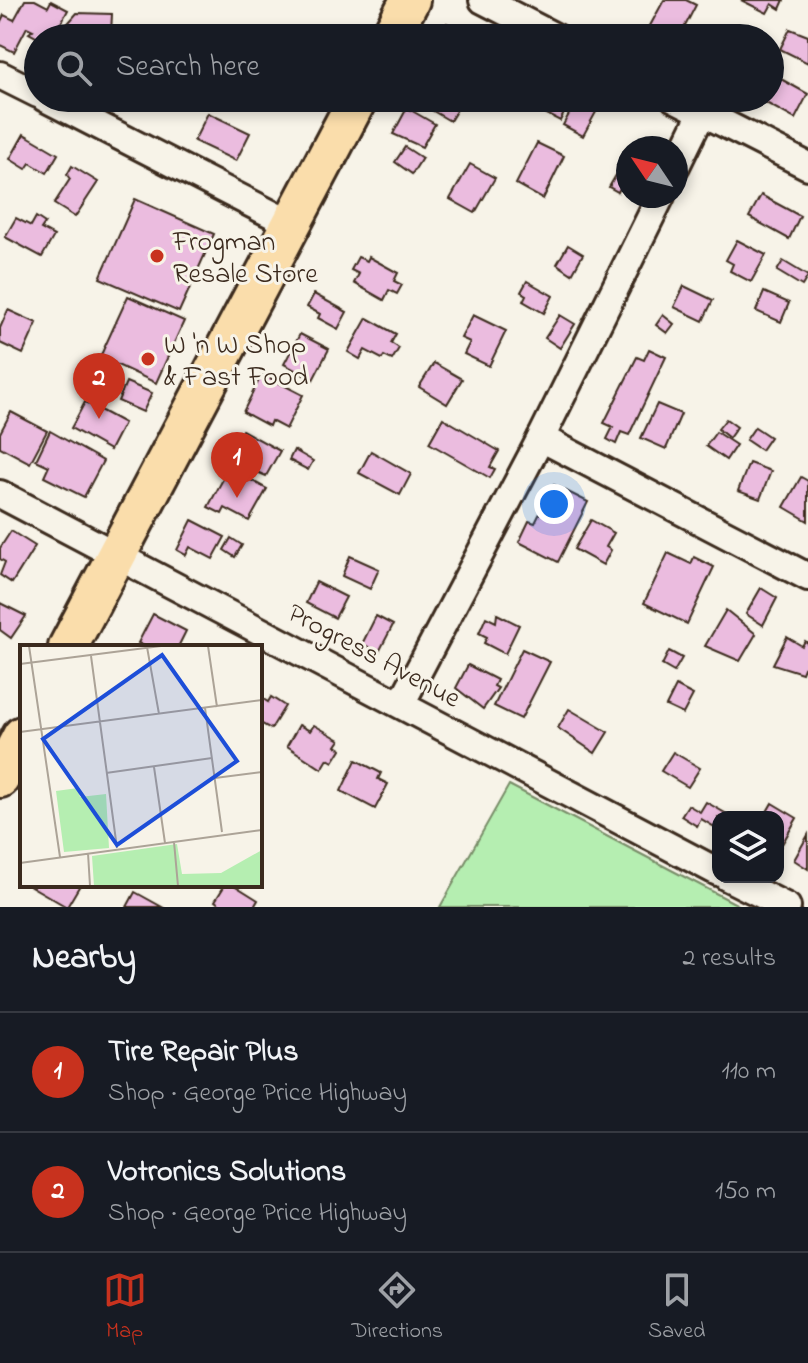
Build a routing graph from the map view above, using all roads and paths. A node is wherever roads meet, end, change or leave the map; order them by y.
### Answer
1 (410, 0) edge
2 (483, 0) edge
3 (397, 24) edge
4 (530, 24) edge
5 (0, 75) edge
6 (24, 87) edge
7 (72, 112) edge
8 (351, 112) edge
9 (702, 113) joint
10 (688, 142) edge
11 (808, 166) edge
12 (655, 208) edge
13 (291, 224) junction
14 (541, 438) junction
15 (0, 494) edge
16 (117, 553) junction
17 (808, 577) edge
18 (69, 645) edge
19 (401, 704) junction
20 (20, 740) edge
21 (0, 778) edge
22 (712, 869) edge
23 (739, 883) edge
24 (787, 907) edge

1 - 3 highway
2 - 4 street
5 - 6 street
7 - 13 street
8 - 13 highway
9 - 10 street
9 - 11 street
12 - 14 street
13 - 16 highway
14 - 17 street
14 - 19 street
15 - 16 street, Progress Avenue
16 - 18 highway
16 - 19 street, Progress Avenue
19 - 22 street, Progress Avenue
20 - 21 highway
23 - 24 street

